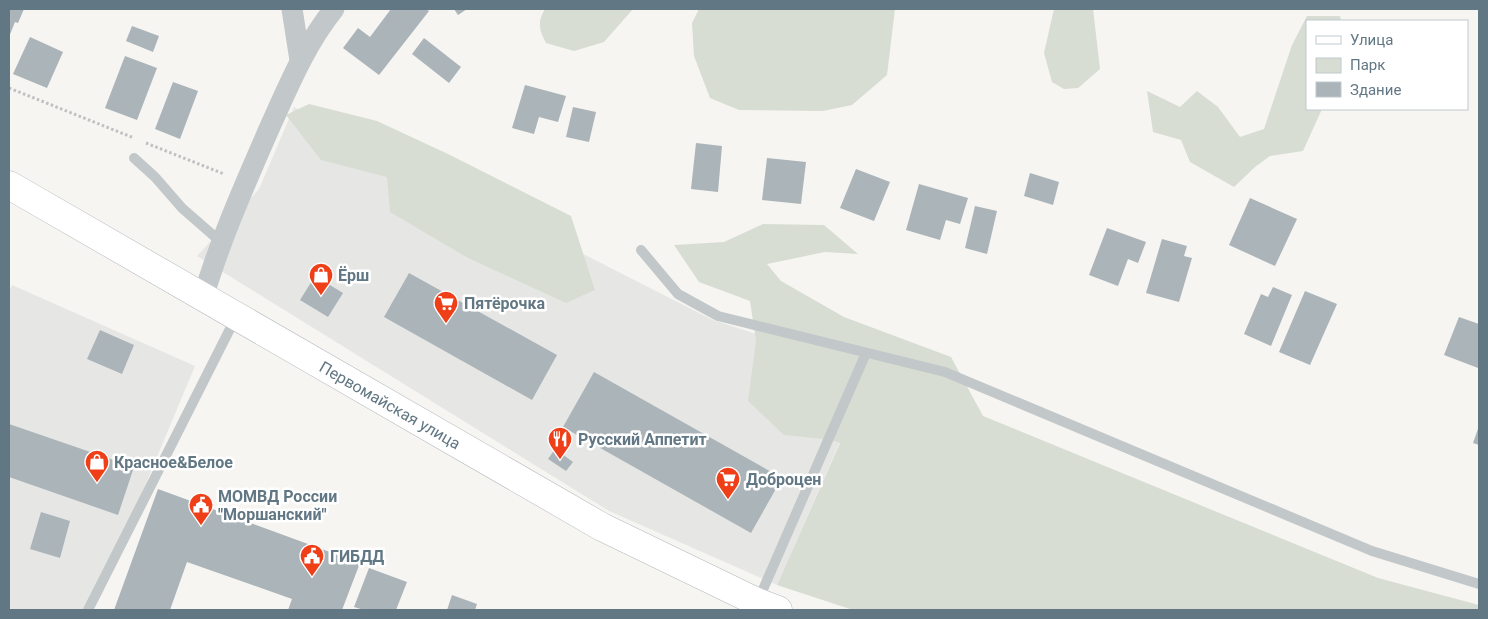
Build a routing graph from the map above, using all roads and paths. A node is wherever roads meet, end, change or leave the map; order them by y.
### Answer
1 (292, 9) edge
2 (334, 9) edge
3 (300, 60) junction
4 (9, 88) edge
5 (136, 139) dead end
6 (145, 143) dead end
7 (134, 158) dead end
8 (246, 182) junction
9 (9, 185) edge
10 (222, 243) junction
11 (640, 250) dead end
12 (203, 298) junction
13 (236, 316) junction
14 (866, 354) junction
15 (1479, 584) edge
16 (768, 606) edge
17 (88, 610) edge

1 - 3 street
2 - 3 street
3 - 8 street
4 - 5 path
6 - 8 path
7 - 10 lane
8 - 10 street
9 - 12 main road, Первомайская улица
10 - 12 street
11 - 14 lane
12 - 13 main road, Первомайская улица
13 - 16 main road, Первомайская улица
13 - 17 lane
14 - 15 lane
14 - 16 lane

